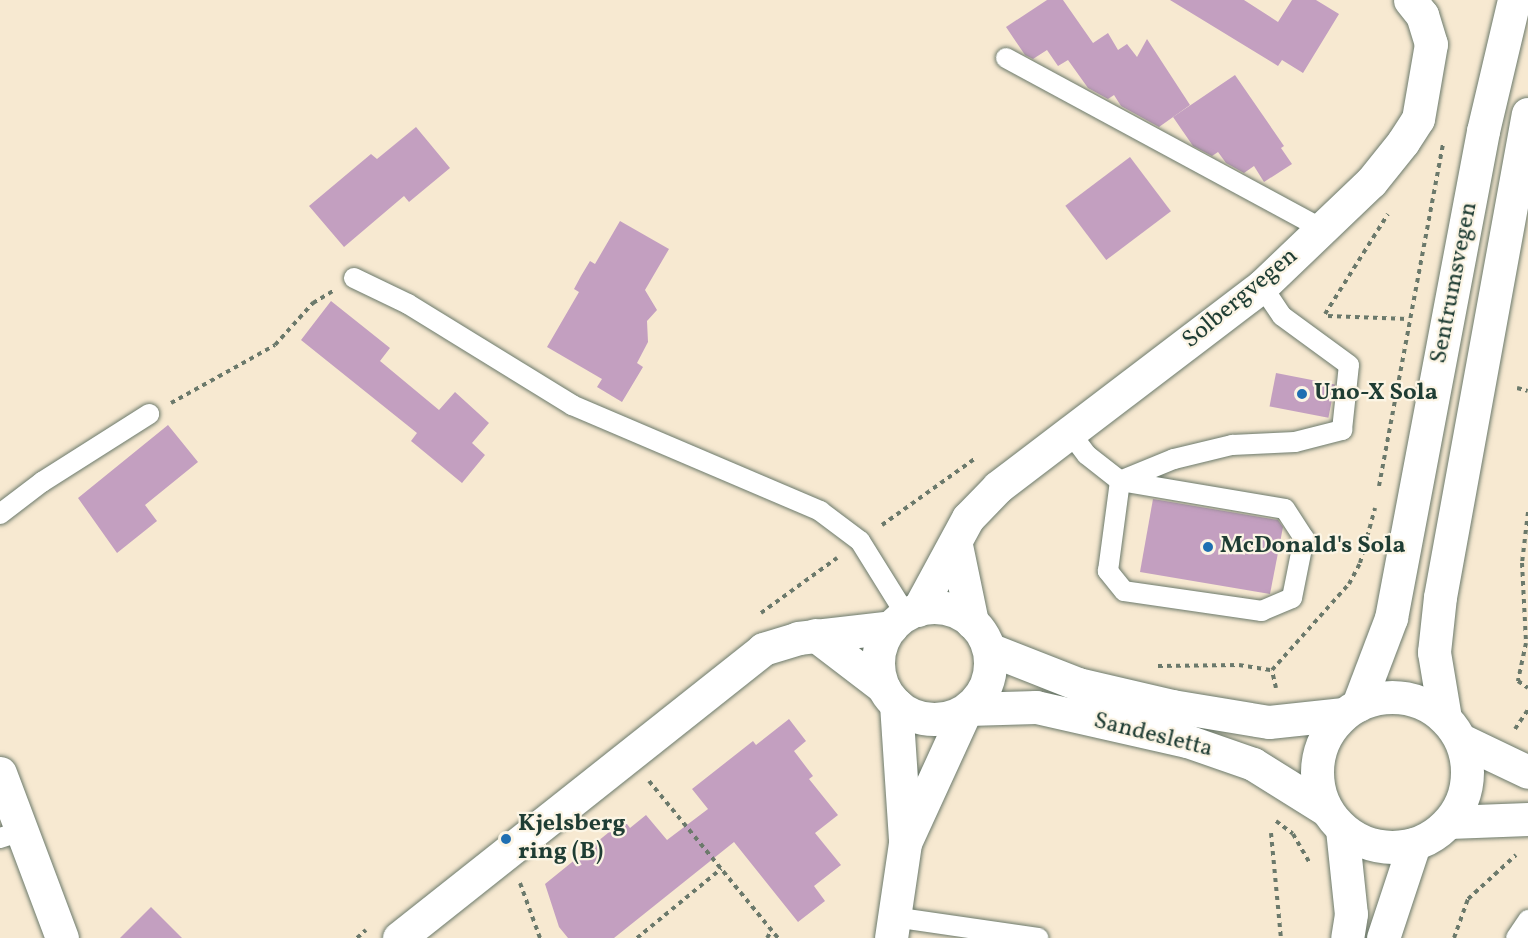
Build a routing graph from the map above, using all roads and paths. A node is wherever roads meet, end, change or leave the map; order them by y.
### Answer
1 (1410, 0) edge
2 (1514, 0) edge
3 (1006, 58) dead end
4 (1528, 114) edge
5 (1437, 147) dead end
6 (1395, 203) dead end
7 (1322, 230) junction
8 (354, 278) joint
9 (1262, 286) junction
10 (1324, 315) dead end
11 (1517, 388) dead end
12 (1528, 391) edge
13 (149, 414) joint
14 (1071, 434) junction
15 (985, 452) dead end
16 (1120, 481) junction
17 (1528, 512) edge
18 (0, 514) edge
19 (860, 541) junction
20 (956, 545) junction
21 (756, 616) dead end
22 (905, 617) junction
23 (972, 622) junction
24 (814, 636) junction
25 (989, 649) junction
26 (1528, 687) edge
27 (890, 696) junction
28 (1278, 700) dead end
29 (967, 709) junction
30 (1351, 709) junction
31 (1528, 710) edge
32 (1453, 729) junction
33 (1515, 730) dead end
34 (1528, 772) edge
35 (0, 773) edge
36 (644, 774) dead end
37 (1334, 819) junction
38 (1528, 819) edge
39 (1274, 820) dead end
40 (1449, 822) junction
41 (1271, 833) dead end
42 (11, 835) edge
43 (905, 843) junction
44 (1414, 844) junction
45 (1519, 854) dead end
46 (721, 869) junction
47 (516, 871) dead end
48 (1316, 873) dead end
49 (1528, 920) edge
50 (893, 928) edge
51 (772, 930) junction
52 (62, 938) edge
53 (399, 938) edge
54 (540, 938) edge
55 (637, 938) edge
56 (766, 938) edge
57 (778, 938) edge
58 (1038, 938) edge
59 (1281, 938) edge
60 (1347, 938) edge
61 (1383, 938) edge
62 (1454, 938) edge
63 (1516, 938) edge

1 - 7 street, Solbergvegen
2 - 30 street, Sentrumsvegen
3 - 7 lane
4 - 32 street, Sentrumsvegen
5 - 28 path
6 - 10 path
7 - 9 street, Solbergvegen
8 - 13 path
8 - 19 lane
9 - 14 street, Solbergvegen
9 - 16 lane
11 - 12 path
13 - 18 lane
14 - 16 lane
14 - 20 street, Solbergvegen
15 - 19 path
16 - 16 lane
17 - 26 path
19 - 21 path
19 - 22 lane
20 - 22 street, Solbergvegen
20 - 23 street
22 - 23 street
22 - 24 street
22 - 27 street
23 - 25 street
24 - 27 street, Sandesletta
24 - 53 street
25 - 29 street
25 - 30 street, Sandesletta
27 - 29 street, Sandesletta
27 - 43 street
29 - 37 street, Sandesletta
29 - 43 street
30 - 32 street
30 - 37 street, Sentrumsvegen
31 - 33 path
32 - 34 street
32 - 40 street, Sentrumsvegen
35 - 42 street
36 - 46 path
37 - 44 street
37 - 60 street, Sentrumsvegen
38 - 40 street
39 - 48 path
40 - 44 street
41 - 59 path
42 - 52 street
43 - 50 street
44 - 61 street
45 - 62 path
46 - 51 path
46 - 55 path
47 - 54 path
49 - 63 lane
50 - 58 lane
51 - 56 path
51 - 57 path

